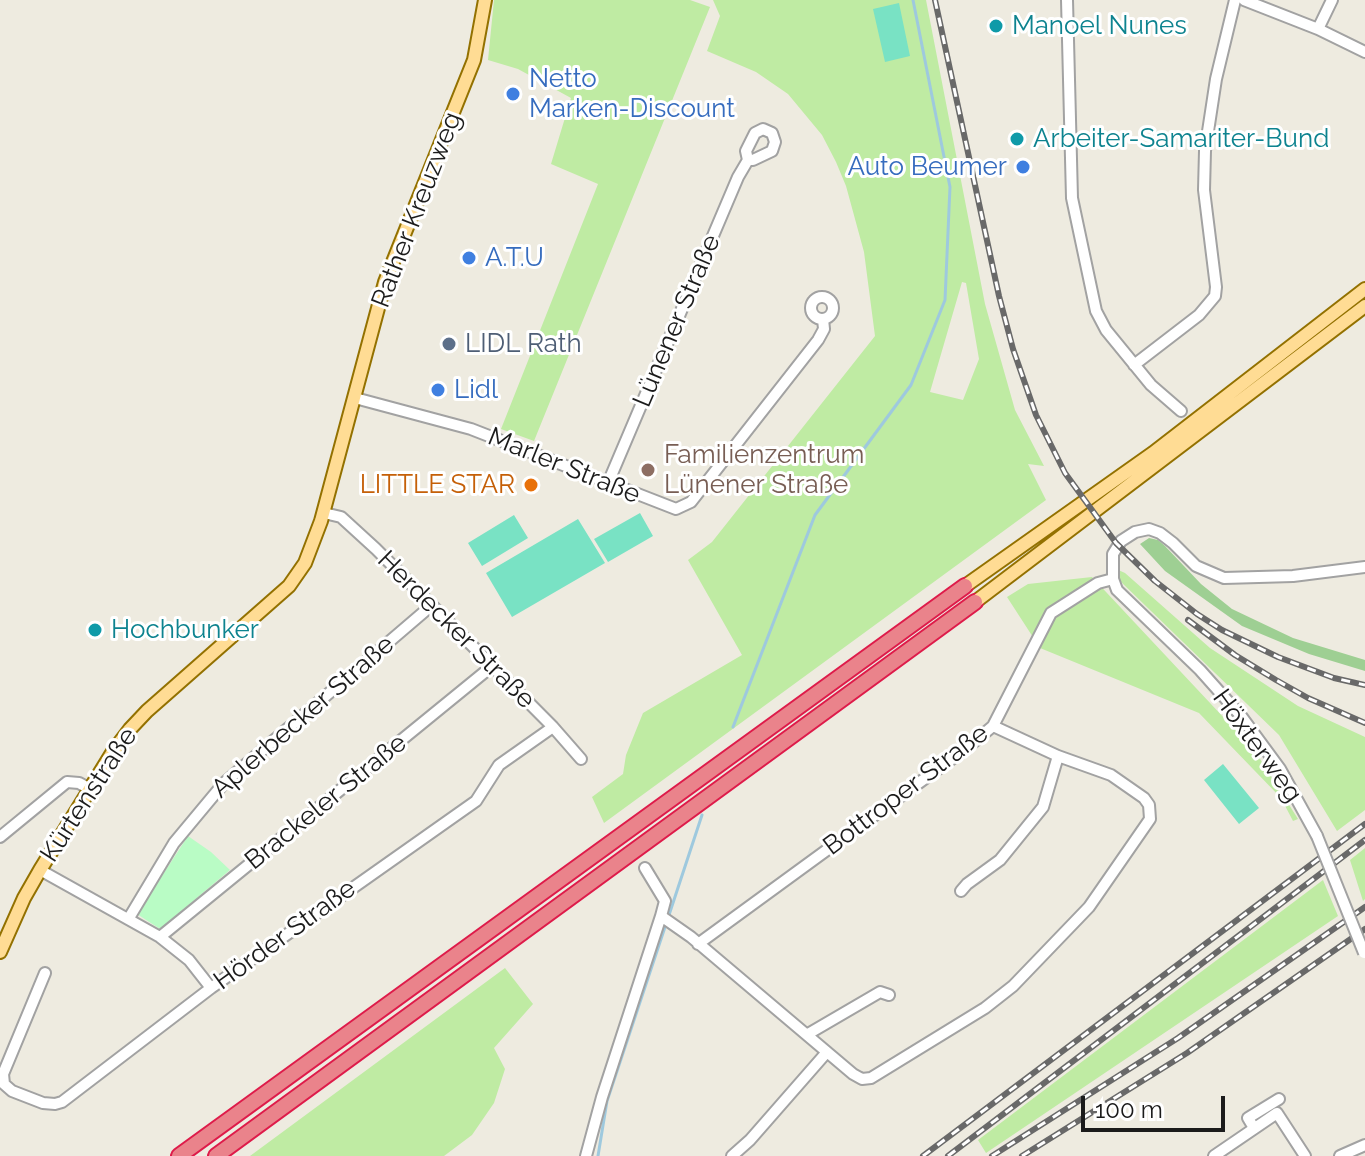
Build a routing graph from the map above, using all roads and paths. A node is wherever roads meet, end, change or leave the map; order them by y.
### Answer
1 (485, 0) edge
2 (1067, 0) edge
3 (1235, 0) edge
4 (1244, 0) edge
5 (1332, 0) edge
6 (1318, 29) junction
7 (1365, 52) edge
8 (748, 160) dead end
9 (1365, 289) edge
10 (1365, 306) edge
11 (823, 319) dead end
12 (1134, 365) junction
13 (355, 398) junction
14 (1181, 411) dead end
15 (608, 483) junction
16 (324, 513) junction
17 (1365, 567) edge
18 (1113, 579) junction
19 (965, 586) joint
20 (975, 602) joint
21 (432, 605) junction
22 (491, 667) junction
23 (993, 726) junction
24 (553, 727) junction
25 (1058, 756) junction
26 (581, 759) dead end
27 (90, 789) junction
28 (0, 837) edge
29 (645, 868) dead end
30 (40, 870) junction
31 (961, 891) dead end
32 (661, 916) junction
33 (129, 918) junction
34 (160, 937) junction
35 (698, 944) junction
36 (0, 952) edge
37 (1365, 954) edge
38 (45, 973) dead end
39 (211, 988) junction
40 (889, 995) dead end
41 (808, 1034) junction
42 (827, 1052) junction
43 (1365, 1145) edge
44 (736, 1155) edge
45 (179, 1156) edge
46 (216, 1156) edge
47 (586, 1156) edge
48 (1214, 1156) edge
49 (1305, 1156) edge
50 (1340, 1156) edge

1 - 13 main road, Rather Kreuzweg
2 - 12 street
3 - 12 street
4 - 6 street
5 - 6 street
6 - 7 street
8 - 15 street, Lünener Straße
9 - 19 main road
10 - 20 main road
11 - 15 street, Marler Straße
12 - 14 street
13 - 15 street, Marler Straße
13 - 16 main road, Rather Kreuzweg
16 - 21 street, Herdecker Straße
16 - 27 main road, Kürtenstraße
17 - 18 street
18 - 23 street, Bottroper Straße
18 - 37 street, Höxterweg, bridge
19 - 45 highway
20 - 46 highway
21 - 22 street, Herdecker Straße
21 - 33 street, Aplerbecker Straße
22 - 24 street, Herdecker Straße
22 - 34 street, Brackeler Straße
23 - 25 street
23 - 35 street, Bottroper Straße
24 - 26 street, Herdecker Straße
24 - 39 street, Hörder Straße
25 - 31 street
25 - 42 street
27 - 28 street
27 - 30 main road, Kürtenstraße
29 - 32 street
30 - 33 street
30 - 36 main road, Kürtenstraße
32 - 35 street
32 - 47 street
33 - 34 street
34 - 39 street
35 - 41 street
38 - 39 street, Hörder Straße
40 - 41 street
41 - 42 street
42 - 44 street
43 - 50 street
48 - 49 street

